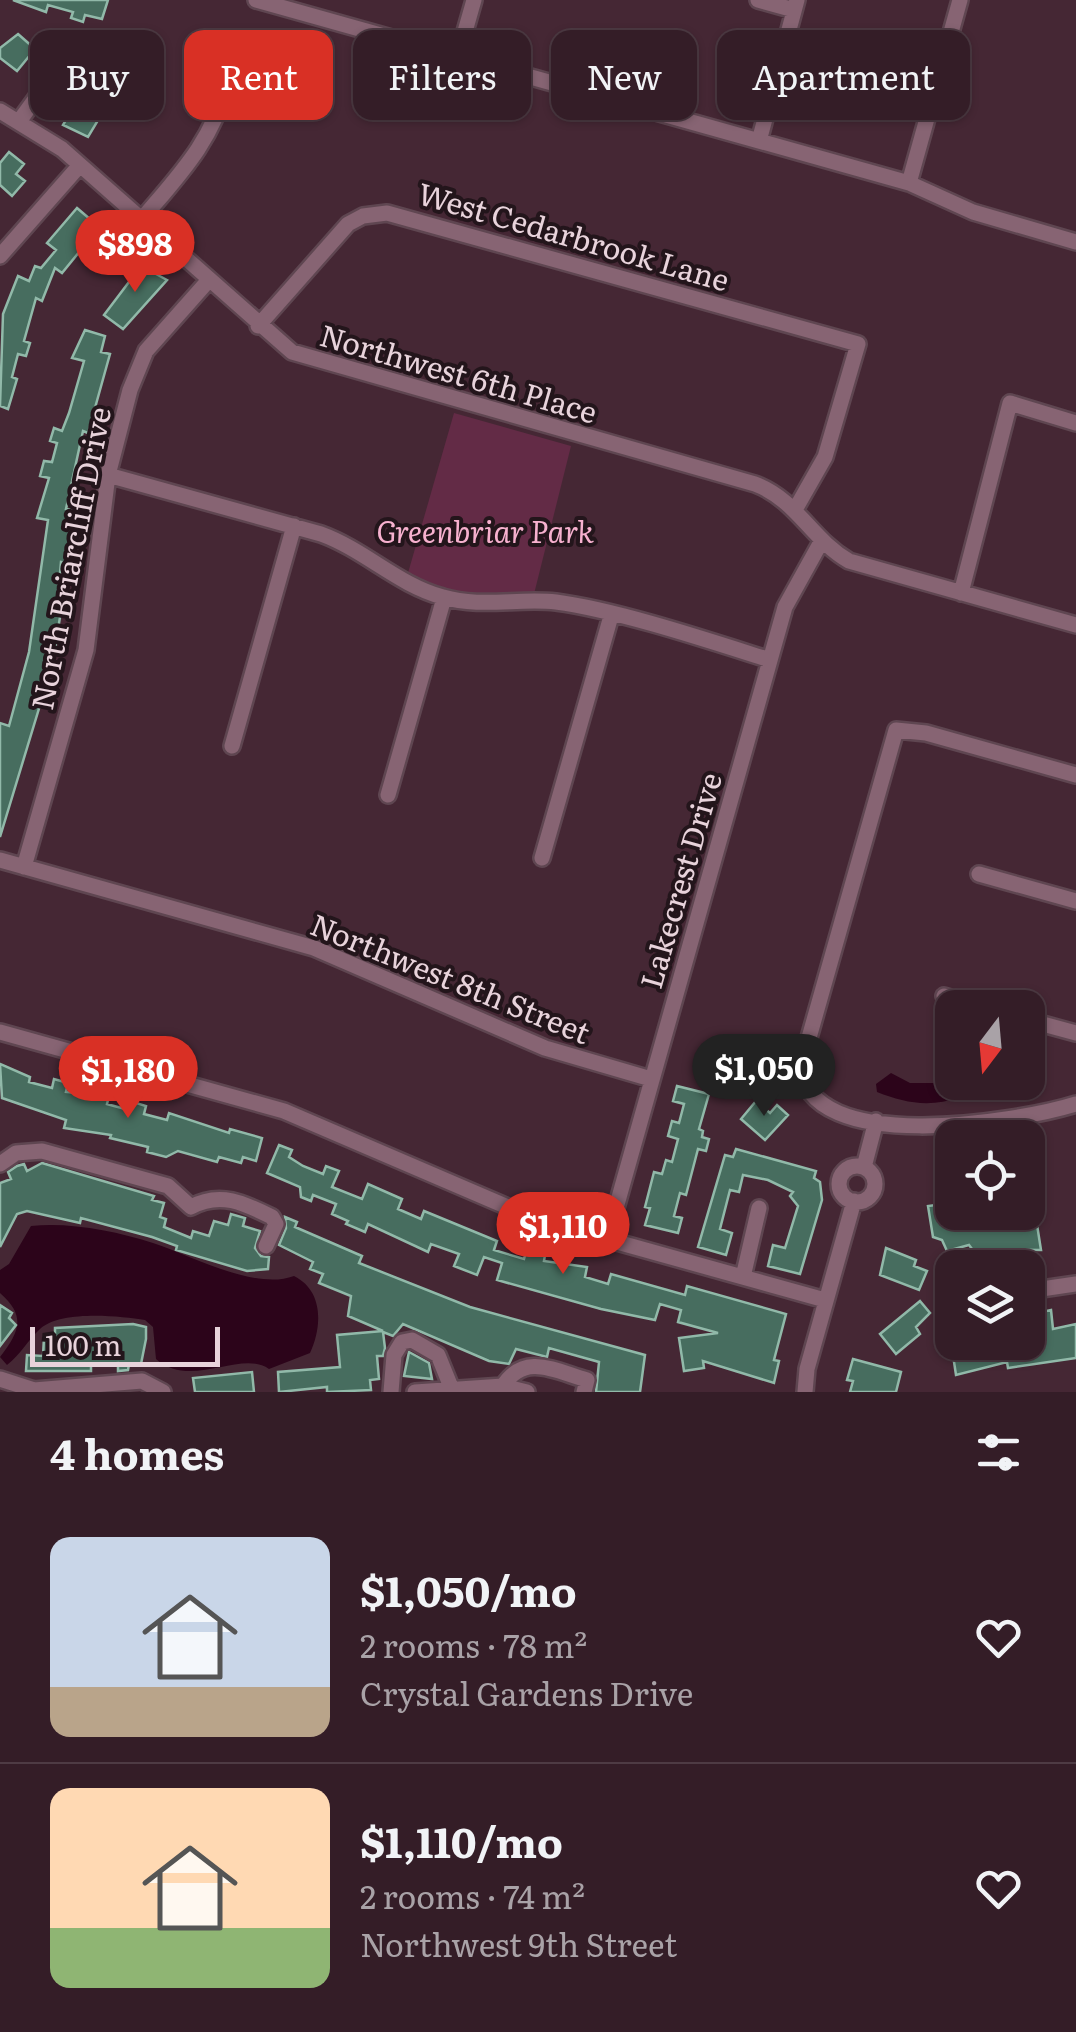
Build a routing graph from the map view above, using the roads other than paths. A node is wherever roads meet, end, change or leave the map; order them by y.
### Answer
1 (256, 0) edge
2 (474, 0) edge
3 (758, 0) edge
4 (960, 0) edge
5 (796, 5) edge
6 (364, 30) edge
7 (465, 30) edge
8 (30, 107) edge
9 (0, 111) edge
10 (20, 120) junction
11 (215, 120) edge
12 (682, 120) edge
13 (759, 142) junction
14 (80, 165) junction
15 (909, 184) junction
16 (142, 219) junction
17 (1076, 242) edge
18 (0, 256) edge
19 (208, 281) junction
20 (258, 326) junction
21 (1076, 424) edge
22 (108, 474) junction
23 (796, 508) junction
24 (294, 526) junction
25 (821, 542) junction
26 (961, 593) junction
27 (444, 598) junction
28 (611, 616) junction
29 (1076, 626) edge
30 (770, 660) junction
31 (232, 746) dead end
32 (1076, 775) edge
33 (388, 795) dead end
34 (542, 858) dead end
35 (0, 860) edge
36 (24, 867) junction
37 (978, 874) dead end
38 (1076, 901) edge
39 (1045, 1025) edge
40 (0, 1032) edge
41 (1076, 1033) edge
42 (651, 1079) junction
43 (1076, 1104) edge
44 (876, 1122) junction
45 (0, 1164) edge
46 (864, 1167) junction
47 (854, 1202) junction
48 (759, 1208) dead end
49 (607, 1240) junction
50 (266, 1246) dead end
51 (743, 1277) junction
52 (1076, 1284) edge
53 (1045, 1289) edge
54 (825, 1300) junction
55 (0, 1379) edge
56 (503, 1386) junction
57 (451, 1387) junction
58 (164, 1392) edge
59 (391, 1392) edge
60 (415, 1392) edge
61 (527, 1392) edge
62 (584, 1392) edge
63 (805, 1392) edge

1 - 6 street
2 - 7 street
3 - 5 street
4 - 15 street
5 - 13 street
8 - 10 street
9 - 10 street, Northwest 6th Place
10 - 14 street, Northwest 6th Place
11 - 16 street
12 - 13 street
13 - 15 street
14 - 16 street, Northwest 6th Place
14 - 18 street
15 - 17 street
16 - 19 street, Northwest 6th Place
19 - 20 street, Northwest 6th Place
19 - 22 street, North Briarcliff Drive
20 - 23 street, Northwest 6th Place
20 - 23 street, West Cedarbrook Lane
21 - 26 street
22 - 24 street
22 - 36 street, North Briarcliff Drive
23 - 25 street, Northwest 6th Place
24 - 27 street
24 - 31 street
25 - 26 street, Northwest 6th Place
25 - 30 street, Lakecrest Drive
26 - 29 street, Northwest 6th Place
27 - 28 street
27 - 33 street
28 - 30 street
28 - 34 street
30 - 42 street, Lakecrest Drive
32 - 44 street
35 - 36 street, Northwest 8th Street
36 - 42 street, Northwest 8th Street
37 - 38 street
39 - 41 street
40 - 49 street
42 - 49 street, Lakecrest Drive
43 - 44 street
44 - 46 street
45 - 50 street
46 - 47 street
46 - 47 street
47 - 54 street
48 - 51 street
49 - 51 street
51 - 54 street
52 - 53 street
54 - 63 street
55 - 58 street
56 - 57 street
56 - 61 street
56 - 62 street
57 - 59 street
57 - 60 street

